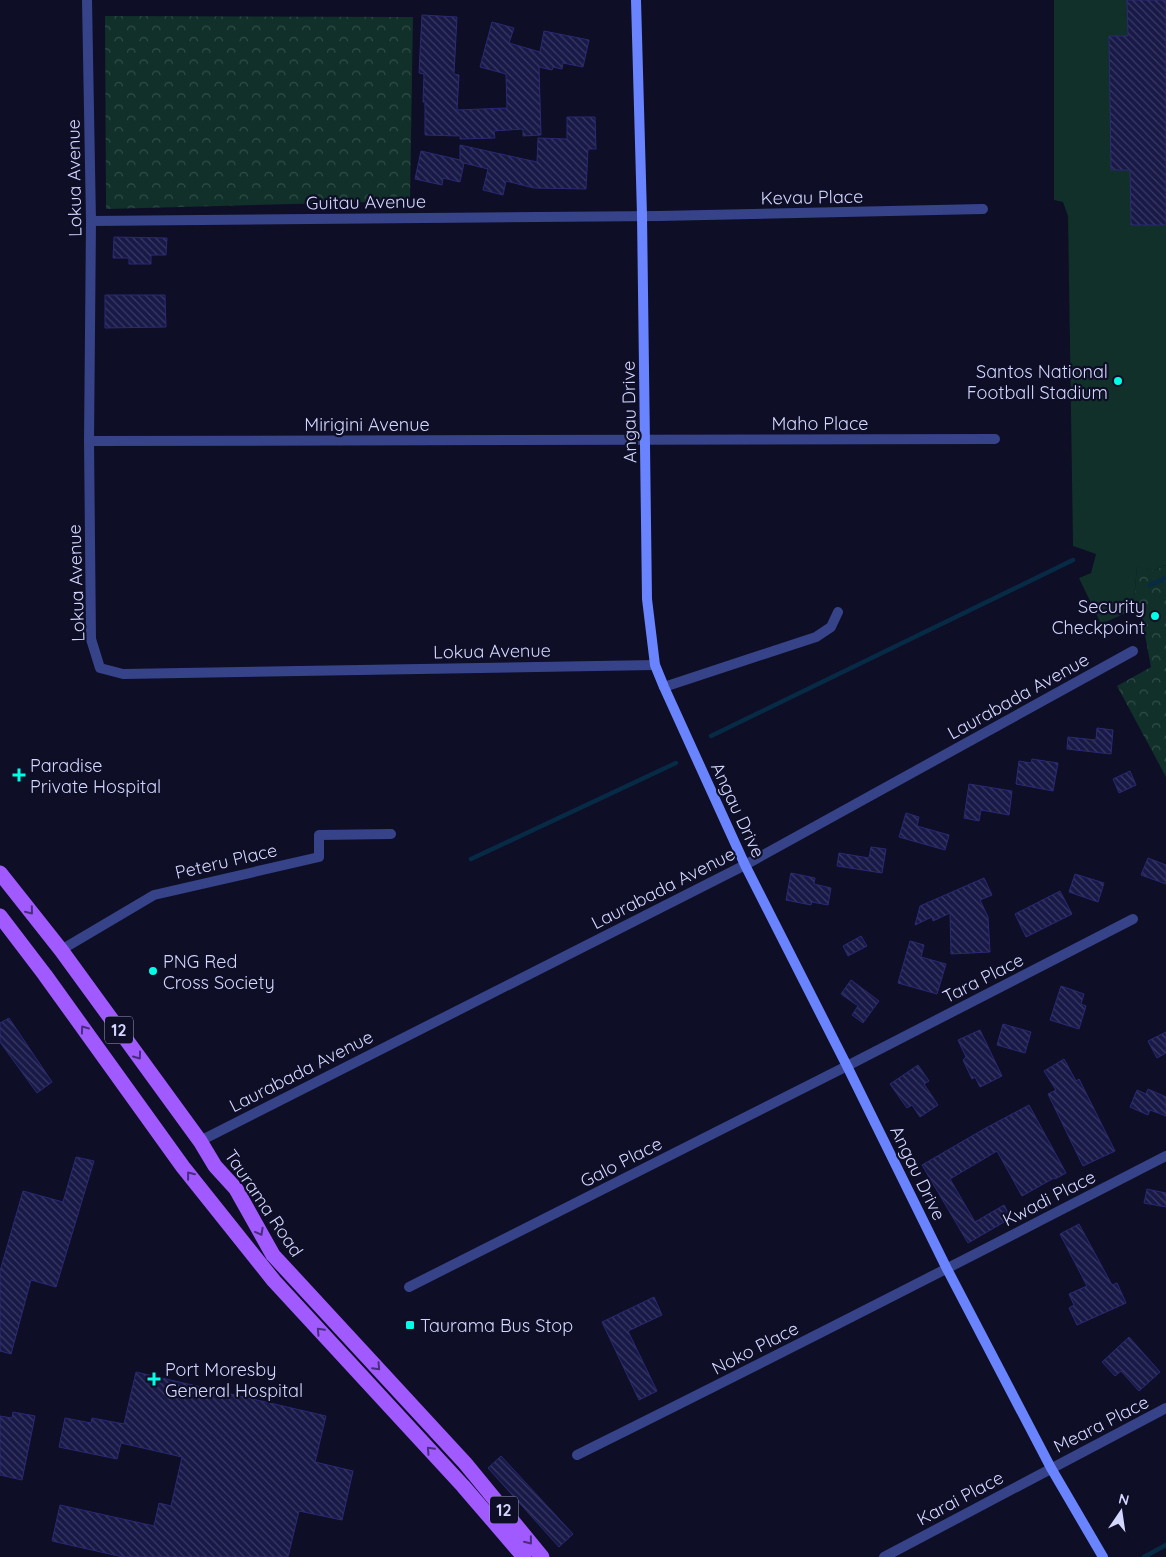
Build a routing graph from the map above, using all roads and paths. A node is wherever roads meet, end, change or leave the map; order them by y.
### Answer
1 (87, 0) edge
2 (636, 0) edge
3 (983, 209) dead end
4 (642, 216) junction
5 (91, 221) junction
6 (995, 439) dead end
7 (646, 440) junction
8 (89, 441) junction
9 (838, 612) dead end
10 (1133, 651) dead end
11 (655, 665) junction
12 (664, 687) junction
13 (391, 834) dead end
14 (745, 865) junction
15 (0, 873) edge
16 (0, 916) edge
17 (1133, 919) dead end
18 (61, 950) junction
19 (847, 1066) junction
20 (200, 1141) junction
21 (1166, 1156) edge
22 (947, 1269) junction
23 (409, 1287) dead end
24 (1166, 1408) edge
25 (577, 1454) dead end
26 (1050, 1468) junction
27 (524, 1557) edge
28 (542, 1557) edge
29 (884, 1557) edge
30 (1104, 1557) edge

1 - 5 street, Lokua Avenue
2 - 4 street, Angau Drive
3 - 4 street, Kevau Place
4 - 5 street, Guitau Avenue
4 - 7 street, Angau Drive
5 - 8 street, Lokua Avenue
6 - 7 street, Maho Place
7 - 8 street, Mirigini Avenue
7 - 11 street, Angau Drive
8 - 11 street, Lokua Avenue
9 - 12 street
10 - 14 street, Laurabada Avenue
11 - 12 street, Angau Drive
12 - 14 street, Angau Drive
13 - 18 street, Peteru Place
14 - 19 street, Angau Drive
14 - 20 street, Laurabada Avenue
15 -> 18 main road, Taurama Road / 12
27 -> 16 main road, Taurama Road / 12
17 - 19 street, Tara Place
18 -> 20 main road, Taurama Road / 12
19 - 22 street, Angau Drive
19 - 23 street, Galo Place
20 -> 28 main road, Taurama Road / 12
21 - 22 street, Kwadi Place
22 - 25 street, Noko Place
22 - 26 street, Angau Drive
24 - 26 street, Meara Place
26 - 29 street, Karai Place
26 - 30 street, Angau Drive

